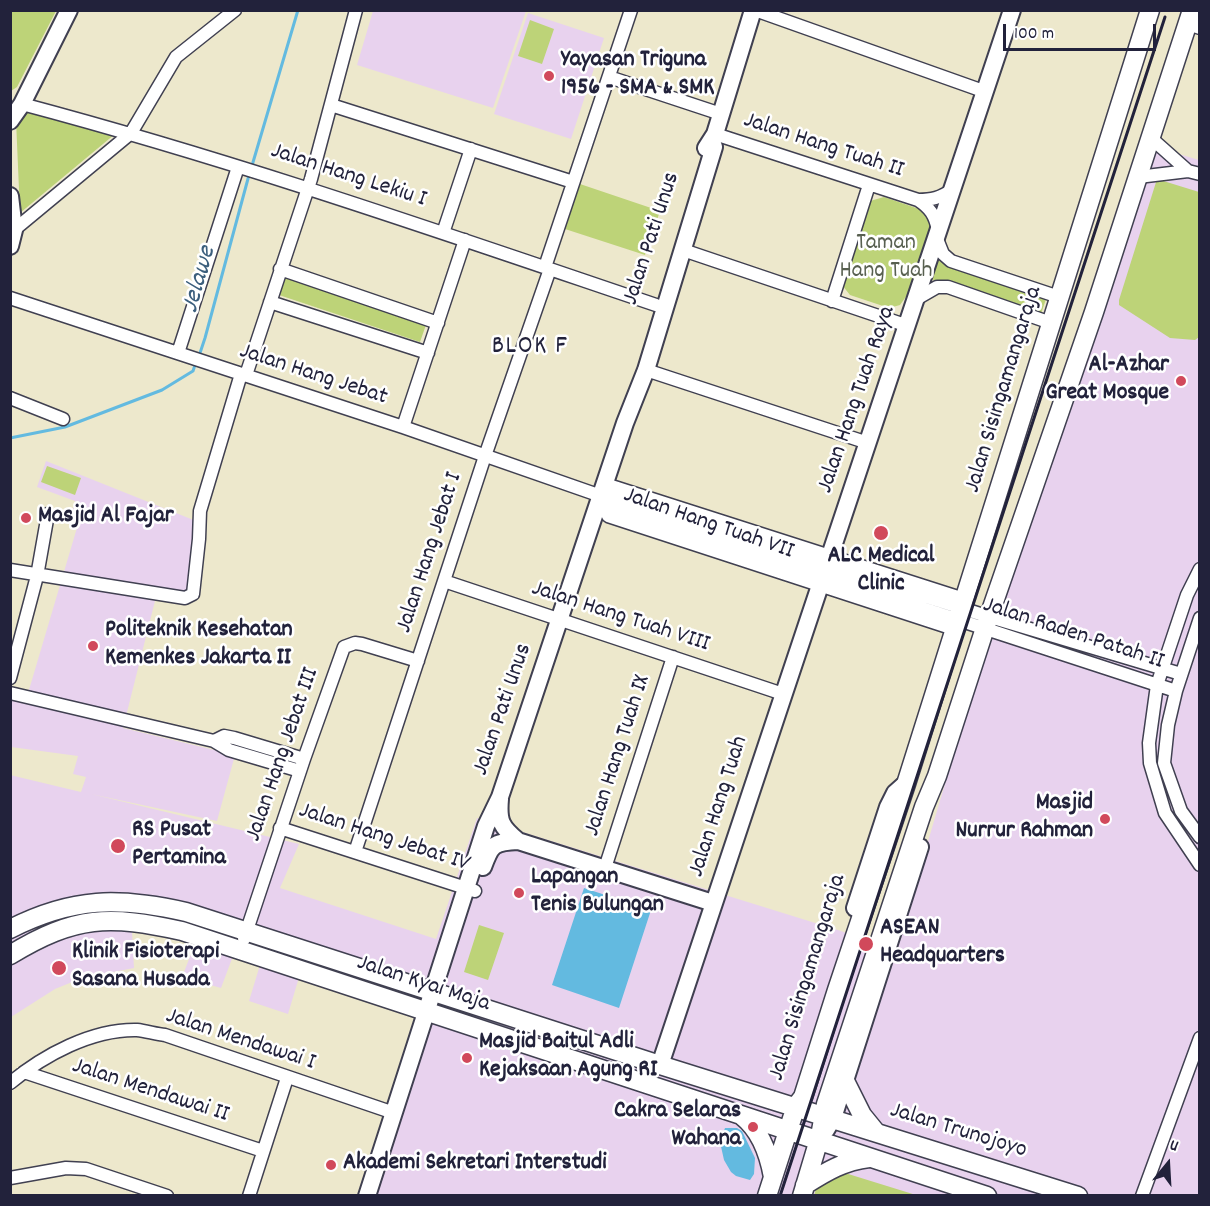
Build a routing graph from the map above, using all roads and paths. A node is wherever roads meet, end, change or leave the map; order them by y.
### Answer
1 (69, 10) edge
2 (235, 10) edge
3 (356, 10) edge
4 (631, 10) edge
5 (754, 10) edge
6 (1012, 10) edge
7 (1150, 10) edge
8 (1193, 21) edge
9 (609, 77) junction
10 (986, 92) junction
11 (16, 104) edge
12 (331, 105) junction
13 (722, 114) junction
14 (10, 121) edge
15 (131, 133) junction
16 (714, 137) junction
17 (1151, 138) junction
18 (471, 149) junction
19 (241, 168) junction
20 (1194, 173) edge
21 (1138, 177) junction
22 (573, 182) junction
23 (869, 185) junction
24 (307, 189) junction
25 (953, 190) junction
26 (10, 196) edge
27 (918, 200) junction
28 (443, 233) junction
29 (938, 235) junction
30 (12, 238) edge
31 (465, 240) junction
32 (683, 250) junction
33 (547, 268) junction
34 (280, 269) junction
35 (1059, 297) junction
36 (10, 298) edge
37 (918, 298) junction
38 (832, 301) junction
39 (270, 302) junction
40 (656, 305) junction
41 (438, 323) junction
42 (1051, 323) junction
43 (908, 326) junction
44 (428, 352) junction
45 (183, 355) junction
46 (646, 370) junction
47 (244, 375) junction
48 (10, 398) edge
49 (63, 419) dead end
50 (625, 423) junction
51 (403, 428) junction
52 (868, 443) junction
53 (486, 456) junction
54 (603, 491) junction
55 (48, 514) dead end
56 (676, 522) junction
57 (744, 544) junction
58 (1200, 569) edge
59 (10, 570) edge
60 (826, 570) junction
61 (37, 576) junction
62 (444, 581) junction
63 (892, 593) junction
64 (962, 615) junction
65 (1200, 618) edge
66 (560, 620) junction
67 (987, 622) junction
68 (673, 657) junction
69 (418, 661) junction
70 (1162, 668) junction
71 (1181, 674) junction
72 (10, 678) edge
73 (1157, 685) junction
74 (1176, 691) junction
75 (10, 693) edge
76 (783, 694) junction
77 (302, 765) junction
78 (937, 776) junction
79 (500, 797) junction
80 (280, 828) junction
81 (1200, 837) edge
82 (518, 841) junction
83 (355, 852) junction
84 (1200, 865) edge
85 (605, 868) junction
86 (470, 889) junction
87 (713, 903) junction
88 (10, 929) edge
89 (247, 931) junction
90 (240, 950) junction
91 (10, 955) edge
92 (437, 993) junction
93 (431, 1014) junction
94 (1200, 1038) edge
95 (660, 1065) junction
96 (24, 1072) junction
97 (287, 1078) junction
98 (844, 1081) junction
99 (10, 1083) edge
100 (796, 1107) junction
101 (394, 1113) junction
102 (739, 1114) junction
103 (828, 1116) junction
104 (789, 1131) junction
105 (875, 1131) junction
106 (820, 1138) junction
107 (263, 1151) junction
108 (871, 1157) junction
109 (773, 1177) junction
110 (10, 1178) edge
111 (804, 1190) edge
112 (167, 1196) edge
113 (249, 1196) edge
114 (367, 1196) edge
115 (378, 1196) edge
116 (767, 1196) edge
117 (987, 1196) edge
118 (1078, 1196) edge
119 (1142, 1196) edge

1 - 11 street
2 - 15 street
3 - 12 street
4 - 9 street, Jalan Hang Jebat I
5 - 10 street
5 - 13 street, Jalan Pati Unus
6 - 10 street, Jalan Hang Tuah Raya
7 - 35 main road, Jalan Sisingamangaraja
8 - 17 main road
9 - 13 street
9 - 22 street, Jalan Hang Jebat I
10 - 25 street, Jalan Hang Tuah Raya
11 - 14 street
11 - 15 street, Jalan Hang Lekiu I
12 - 18 street
12 - 24 street
13 - 16 street, Jalan Pati Unus
15 - 19 street, Jalan Hang Lekiu I
15 - 30 street
16 - 23 street, Jalan Hang Tuah II
16 - 32 street, Jalan Pati Unus
16 - 40 street, Jalan Pati Unus
17 - 20 street
17 - 21 main road
18 - 22 street
18 - 28 street
19 - 24 street, Jalan Hang Lekiu I
19 - 45 street
20 - 21 street
21 - 67 main road
22 - 33 street, Jalan Hang Jebat I
23 - 27 street, Jalan Hang Tuah II
23 - 38 street
24 - 28 street, Jalan Hang Lekiu I
24 - 34 street
25 - 27 street, Jalan Hang Tuah II
25 - 29 street, Jalan Hang Tuah Raya
26 - 30 street
27 - 29 street, Jalan Hang Tuah II
28 - 31 street, Jalan Hang Lekiu I
29 - 35 street, Jalan Hang Tuah II
29 - 37 street, Jalan Hang Tuah Raya
31 - 33 street, Jalan Hang Lekiu I
31 - 41 street
32 - 38 street
32 - 46 street, Jalan Pati Unus
33 - 40 street, Jalan Hang Lekiu I
33 - 53 street, Jalan Hang Jebat I
34 - 39 street
34 - 41 street
35 - 42 main road, Jalan Sisingamangaraja
36 - 45 street, Jalan Hang Jebat
37 - 42 street
37 - 43 street, Jalan Hang Tuah Raya
38 - 43 street
39 - 44 street
39 - 47 street
40 - 50 street, Jalan Pati Unus
41 - 44 street
42 - 64 main road, Jalan Sisingamangaraja
43 - 52 street, Jalan Hang Tuah Raya
44 - 51 street
45 - 47 street, Jalan Hang Jebat
46 - 50 street, Jalan Pati Unus
46 - 52 street
47 - 51 street, Jalan Hang Jebat
47 - 61 street
48 - 49 street
50 - 54 street, Jalan Pati Unus
51 - 53 street, Jalan Hang Jebat
52 - 60 street, Jalan Hang Tuah Raya
53 - 54 street, Jalan Hang Jebat
53 - 62 street, Jalan Hang Jebat I
54 - 56 street, Jalan Hang Tuah VII
54 - 56 street, Jalan Hang Tuah VII
54 - 66 street, Jalan Pati Unus
55 - 61 street
56 - 57 street, Jalan Hang Tuah VII
56 - 57 street, Jalan Hang Tuah VII
57 - 60 street, Jalan Hang Tuah VII
57 - 60 street, Jalan Hang Tuah VII
58 - 70 street
59 - 61 street
60 - 63 street, Jalan Hang Tuah VII
60 - 63 street, Jalan Hang Tuah VII
60 - 76 street, Jalan Hang Tuah
61 - 72 street
62 - 66 street, Jalan Hang Tuah VIII
62 - 69 street, Jalan Hang Jebat I
63 - 64 street, Jalan Hang Tuah VII
63 - 64 street, Jalan Hang Tuah VII
64 - 67 street, Jalan Raden Patah II
64 - 100 main road, Jalan Sisingamangaraja
65 - 71 street
66 - 68 street, Jalan Hang Tuah VIII
66 - 79 street, Jalan Pati Unus
67 - 70 street, Jalan Raden Patah II
67 - 73 street, Jalan Raden Patah II
67 - 78 main road
68 - 76 street, Jalan Hang Tuah VIII
68 - 85 street, Jalan Hang Tuah IX
69 - 77 street, Jalan Hang Jebat III
69 - 83 street, Jalan Hang Jebat I
70 - 71 street, Jalan Raden Patah II
70 - 73 street
71 - 74 street
73 - 74 street, Jalan Raden Patah II
73 - 84 street
74 - 81 street
75 - 77 street
76 - 87 street, Jalan Hang Tuah
77 - 80 street, Jalan Hang Jebat III
78 - 98 street
78 - 103 main road
79 - 82 street
79 - 86 street, Jalan Pati Unus
80 - 83 street, Jalan Hang Jebat IV
80 - 89 street, Jalan Hang Jebat III
82 - 85 street
82 - 86 street, Jalan Pati Unus
83 - 86 street, Jalan Hang Jebat IV
85 - 87 street
86 - 92 street, Jalan Pati Unus
87 - 95 street, Jalan Hang Tuah
88 - 89 main road, Jalan Kyai Maja
89 - 90 street, Jalan Hang Jebat III
89 - 92 main road, Jalan Kyai Maja
90 - 91 main road, Jalan Kyai Maja
90 - 93 main road, Jalan Kyai Maja
92 - 93 street, Jalan Pati Unus
92 - 95 main road, Jalan Kyai Maja
93 - 101 street
93 - 102 main road, Jalan Kyai Maja
93 - 115 street
94 - 119 street
95 - 100 main road, Jalan Kyai Maja
96 - 97 street, Jalan Mendawai I
96 - 99 street, Jalan Mendawai I
96 - 107 street, Jalan Mendawai II
97 - 101 street, Jalan Mendawai I
97 - 107 street
98 - 103 street
98 - 105 main road
100 - 103 main road, Jalan Kyai Maja
100 - 104 main road, Jalan Sisingamangaraja
101 - 114 street
102 - 104 main road, Jalan Kyai Maja
102 - 109 main road
103 - 105 main road, Jalan Trunojoyo
103 - 106 main road
104 - 106 main road, Jalan Kyai Maja
104 - 109 main road, Jalan Sisingamangaraja
105 - 118 main road, Jalan Trunojoyo
106 - 108 main road, Jalan Trunojoyo
106 - 111 main road
107 - 113 street
108 - 111 main road
108 - 117 main road, Jalan Trunojoyo
109 - 116 main road, Jalan Sisingamangaraja
110 - 112 street

